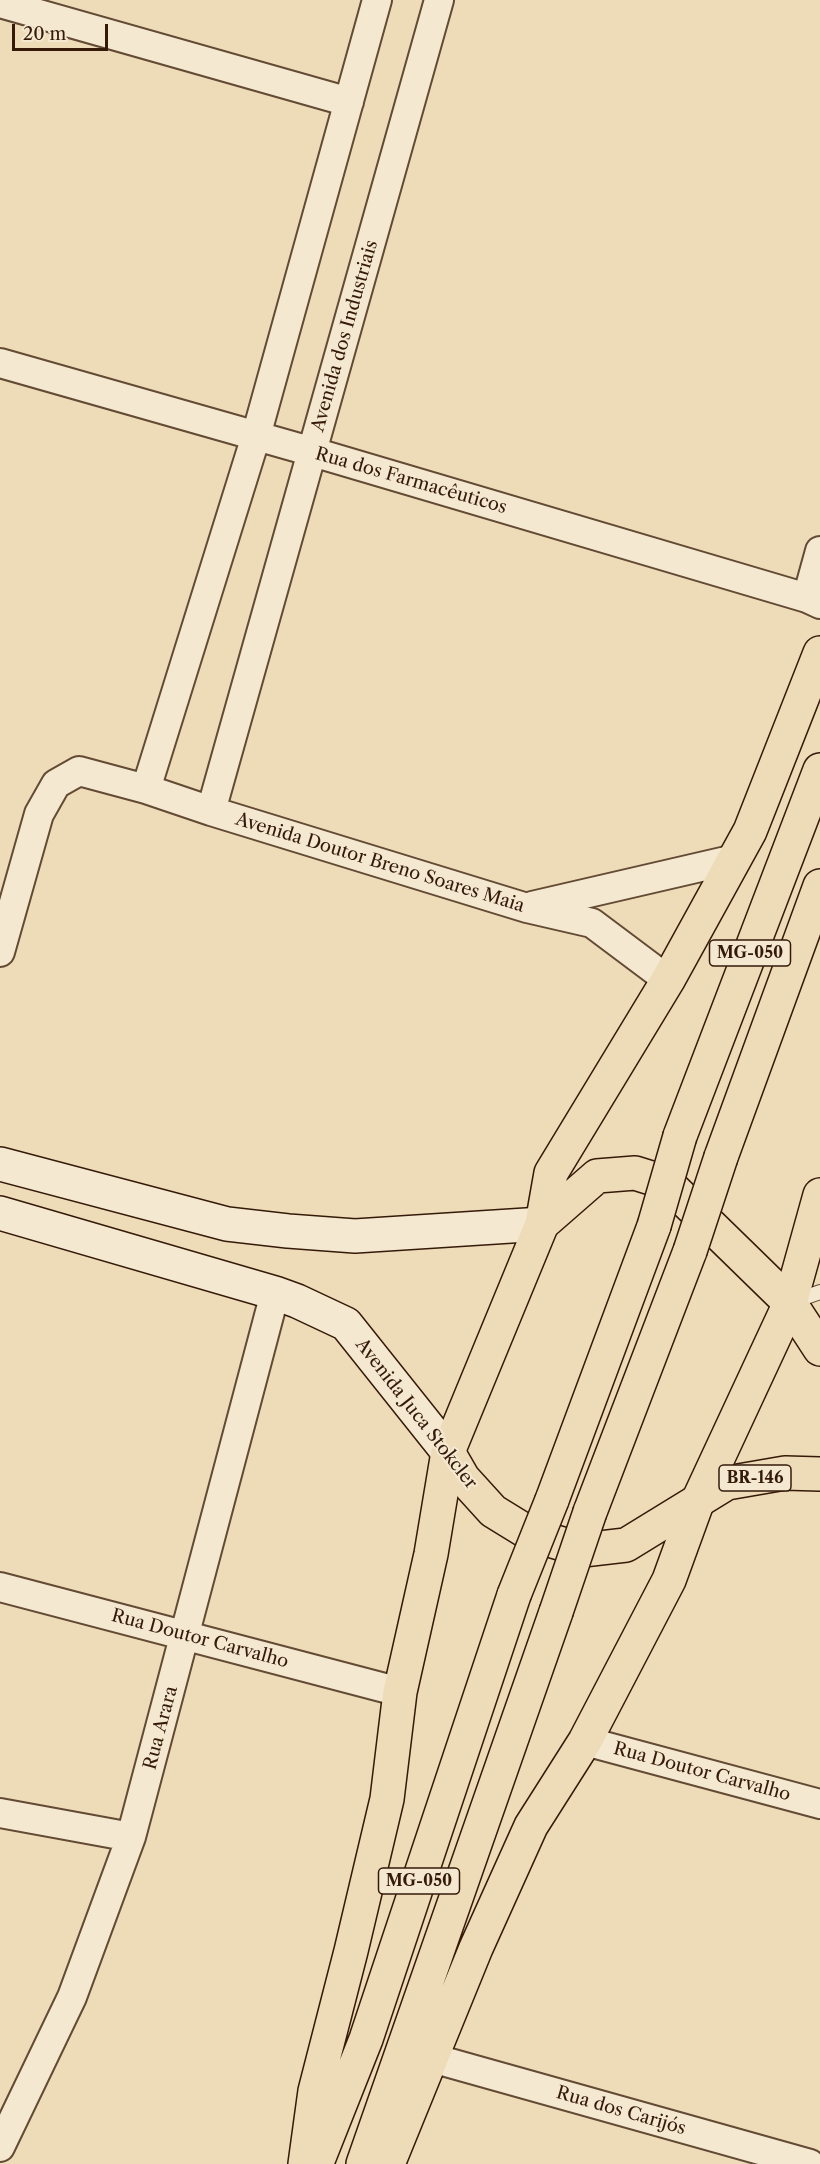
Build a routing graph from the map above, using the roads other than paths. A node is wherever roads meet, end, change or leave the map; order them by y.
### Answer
1 (377, 0) edge
2 (439, 0) edge
3 (0, 3) edge
4 (349, 102) junction
5 (0, 363) edge
6 (256, 436) junction
7 (313, 452) junction
8 (820, 551) edge
9 (813, 601) edge
10 (820, 653) edge
11 (820, 770) edge
12 (146, 789) junction
13 (212, 811) junction
14 (735, 859) junction
15 (820, 886) edge
16 (8, 893) edge
17 (527, 908) junction
18 (0, 952) edge
19 (668, 980) junction
20 (0, 1164) edge
21 (820, 1195) edge
22 (0, 1213) edge
23 (542, 1224) junction
24 (275, 1293) junction
25 (805, 1297) edge
26 (820, 1349) edge
27 (448, 1452) junction
28 (820, 1474) edge
29 (697, 1503) junction
30 (0, 1587) edge
31 (186, 1635) junction
32 (400, 1692) junction
33 (585, 1741) junction
34 (820, 1804) edge
35 (0, 1813) edge
36 (131, 1837) junction
37 (432, 2058) junction
38 (315, 2091) junction
39 (0, 2147) edge
40 (289, 2164) edge
41 (305, 2164) edge
42 (317, 2164) edge
43 (363, 2164) edge
44 (388, 2164) edge
45 (810, 2164) edge

1 - 4 street
2 - 7 street, Avenida dos Industriais
3 - 4 street
4 - 6 street
5 - 6 street, Rua dos Farmacêuticos
6 - 7 street, Rua dos Farmacêuticos
6 - 12 street
7 - 9 street, Rua dos Farmacêuticos
7 - 13 street, Avenida dos Industriais
8 - 9 street
10 - 14 main road
11 - 42 main road, MG-050, bridge
12 - 13 street, Avenida Doutor Breno Soares Maia
12 - 16 street, Avenida Doutor Breno Soares Maia
13 - 17 street, Avenida Doutor Breno Soares Maia
14 - 17 street
14 - 19 main road
15 - 43 main road, MG-050, bridge
16 - 18 street
17 - 19 street, Avenida Doutor Breno Soares Maia
19 - 23 main road
20 - 23 main road
21 - 25 main road
22 - 24 main road, Avenida Juca Stokcler
23 - 25 main road
23 - 27 main road
24 - 27 main road, Avenida Juca Stokcler
24 - 31 street, Rua Arara
25 - 26 main road
25 - 29 main road
27 - 29 main road, Avenida Juca Stokcler
27 - 32 main road
28 - 29 main road, Avenida Juca Stokcler / BR-146
29 - 33 main road
30 - 31 street, Rua Doutor Carvalho
31 - 32 street, Rua Doutor Carvalho
31 - 36 street, Rua Arara
32 - 38 main road
33 - 34 street, Rua Doutor Carvalho
33 - 37 main road
35 - 36 street
36 - 39 street, Rua Arara
37 - 44 main road
37 - 45 street, Rua dos Carijós
38 - 40 street
38 - 41 main road

